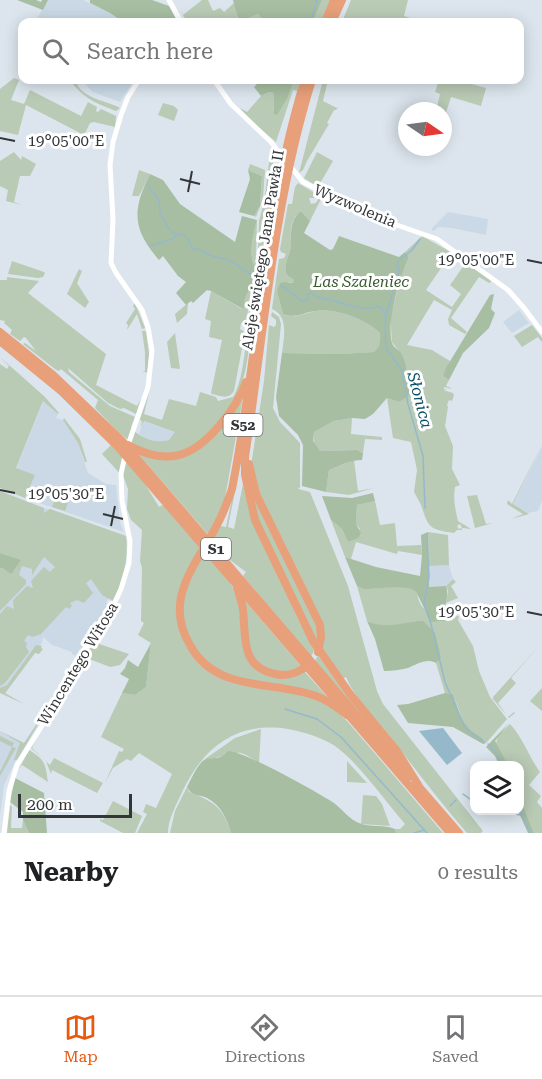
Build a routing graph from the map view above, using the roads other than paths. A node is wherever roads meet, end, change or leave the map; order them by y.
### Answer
1 (169, 0) edge
2 (334, 0) edge
3 (342, 0) edge
4 (179, 18) edge
5 (327, 18) edge
6 (334, 18) edge
7 (137, 84) edge
8 (217, 84) edge
9 (304, 84) edge
10 (311, 84) edge
11 (271, 253) junction
12 (261, 323) junction
13 (0, 332) edge
14 (542, 332) edge
15 (0, 341) edge
16 (253, 361) junction
17 (250, 427) junction
18 (123, 442) junction
19 (236, 583) junction
20 (306, 660) junction
21 (313, 669) junction
22 (347, 715) junction
23 (422, 791) junction
24 (4, 833) edge
25 (450, 833) edge
26 (459, 833) edge

1 - 4 street
2 - 5 highway
3 - 6 highway
7 - 24 street, Wincentego Witosa
8 - 14 street, Wyzwolenia
9 - 11 highway, Aleje świętego Jana Pawła II / S52
10 - 11 highway, Aleje świętego Jana Pawła II / S52
11 - 12 highway, Aleje świętego Jana Pawła II / S52
12 - 16 highway, Aleje świętego Jana Pawła II / S52
12 - 17 highway, Aleje świętego Jana Pawła II / S52
13 - 18 highway, S1
15 - 19 highway, S1
16 - 18 highway
16 - 22 highway, S52
17 - 19 highway
17 - 23 highway, S52
18 - 20 highway, S1
19 - 20 highway, S1
20 - 21 highway, S1
21 - 22 highway, S1
21 - 23 highway, S1
22 - 25 highway, S1
23 - 26 highway, S1

